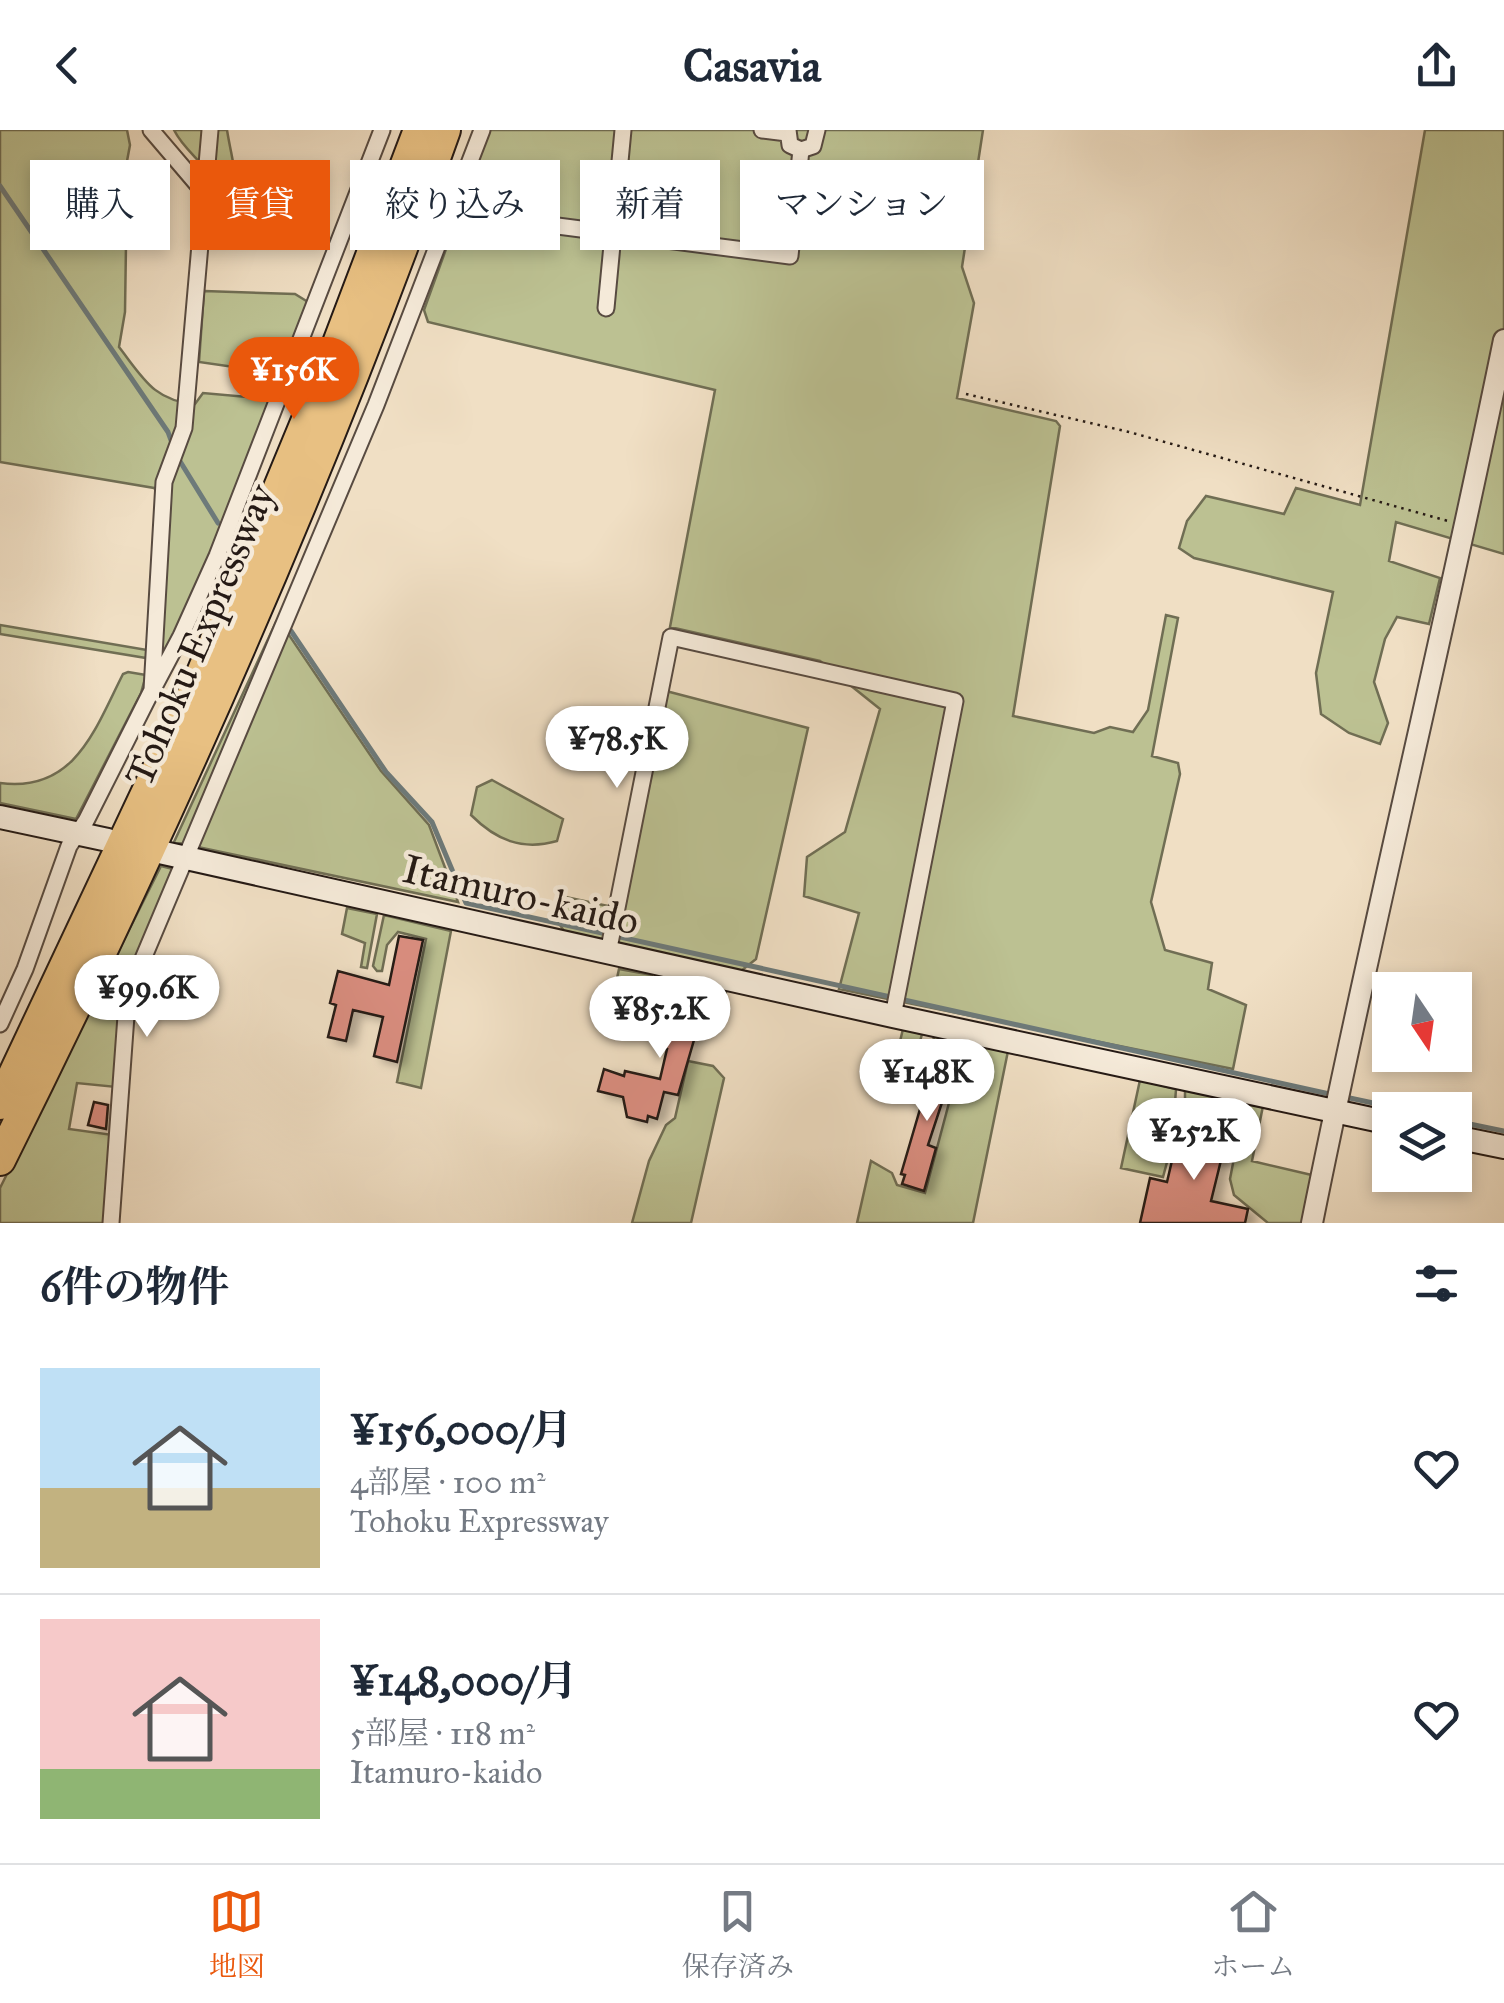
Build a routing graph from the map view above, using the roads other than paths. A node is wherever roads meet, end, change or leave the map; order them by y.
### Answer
1 (151, 130) edge
2 (210, 130) edge
3 (382, 130) edge
4 (419, 130) edge
5 (445, 130) edge
6 (482, 130) edge
7 (623, 130) edge
8 (762, 130) edge
9 (817, 130) edge
10 (787, 132) edge
11 (801, 150) junction
12 (206, 160) edge
13 (471, 160) edge
14 (620, 160) edge
15 (190, 175) edge
16 (720, 247) edge
17 (198, 250) edge
18 (436, 250) edge
19 (612, 250) edge
20 (606, 308) dead end
21 (1504, 340) edge
22 (152, 690) junction
23 (0, 817) edge
24 (77, 834) junction
25 (108, 840) dead end
26 (176, 856) junction
27 (608, 953) junction
28 (893, 1016) junction
29 (0, 1024) edge
30 (0, 1104) edge
31 (1334, 1111) junction
32 (1372, 1119) edge
33 (1472, 1140) edge
34 (1504, 1147) edge
35 (0, 1160) edge
36 (111, 1223) edge
37 (1312, 1223) edge

1 - 15 street
2 - 12 street
3 - 22 street
4 - 30 highway, Tohoku Expressway
5 - 35 highway, Tohoku Expressway
6 - 13 street
7 - 14 street
8 - 10 street
9 - 11 street
10 - 11 street
11 - 16 street
17 - 22 street
18 - 26 street
19 - 20 street
21 - 31 street
22 - 24 street
23 - 24 main road
24 - 25 main road
24 - 29 street
26 - 27 main road, Itamuro-kaido
26 - 36 street
27 - 28 main road, Itamuro-kaido
27 - 28 street
28 - 31 main road, Itamuro-kaido
31 - 32 main road, Itamuro-kaido
31 - 37 street
33 - 34 main road

